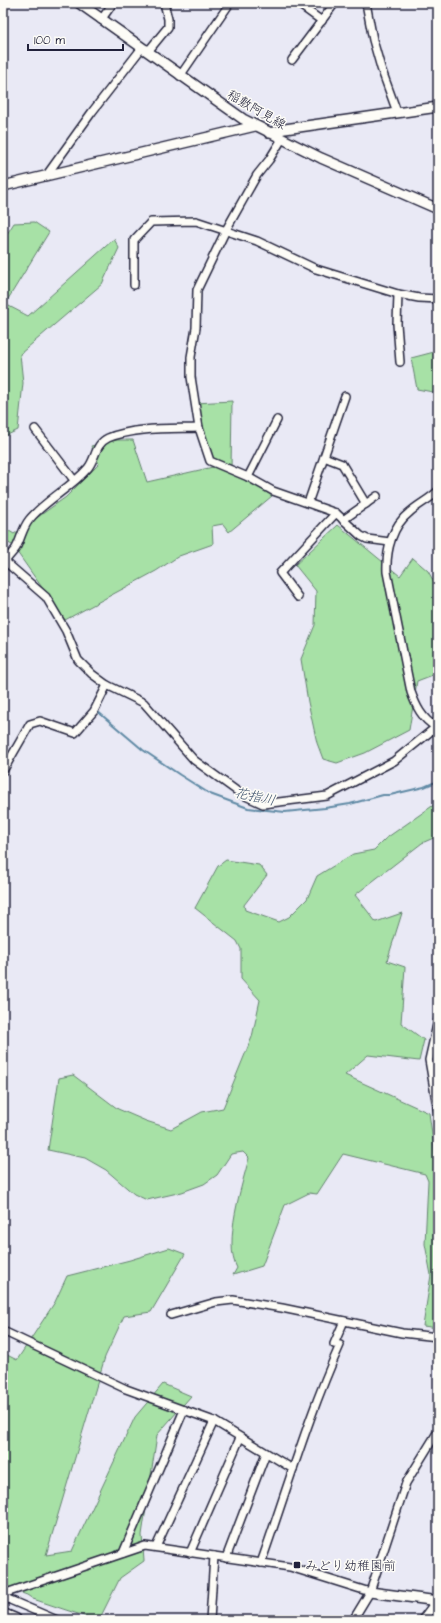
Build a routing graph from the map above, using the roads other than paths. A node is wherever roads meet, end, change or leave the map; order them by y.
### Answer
1 (78, 3) edge
2 (113, 3) edge
3 (164, 3) edge
4 (230, 3) edge
5 (297, 3) edge
6 (335, 3) edge
7 (366, 3) edge
8 (101, 20) junction
9 (322, 21) junction
10 (142, 48) junction
11 (292, 60) dead end
12 (180, 76) junction
13 (438, 107) edge
14 (397, 112) junction
15 (256, 126) junction
16 (269, 133) junction
17 (282, 139) junction
18 (46, 176) junction
19 (3, 186) edge
20 (438, 209) edge
21 (226, 230) junction
22 (134, 285) dead end
23 (398, 294) junction
24 (438, 299) edge
25 (400, 362) dead end
26 (345, 396) dead end
27 (277, 420) dead end
28 (199, 428) junction
29 (35, 429) dead end
30 (324, 458) junction
31 (248, 476) junction
32 (74, 480) junction
33 (438, 490) edge
34 (377, 496) dead end
35 (308, 503) junction
36 (366, 504) junction
37 (336, 513) junction
38 (343, 520) junction
39 (390, 542) junction
40 (4, 563) edge
41 (298, 597) dead end
42 (107, 685) junction
43 (437, 727) edge
44 (3, 771) edge
45 (438, 1020) edge
46 (438, 1112) edge
47 (171, 1315) dead end
48 (344, 1321) junction
49 (3, 1331) edge
50 (438, 1337) edge
51 (184, 1410) junction
52 (214, 1421) junction
53 (438, 1431) edge
54 (240, 1438) junction
55 (438, 1442) edge
56 (430, 1444) junction
57 (266, 1453) junction
58 (293, 1469) junction
59 (156, 1547) junction
60 (123, 1553) junction
61 (190, 1553) junction
62 (214, 1556) junction
63 (226, 1558) junction
64 (261, 1563) junction
65 (370, 1592) junction
66 (3, 1594) edge
67 (3, 1597) edge
68 (438, 1601) edge
69 (3, 1615) edge
70 (15, 1620) edge
71 (57, 1620) edge
72 (210, 1620) edge
73 (353, 1620) edge
74 (423, 1620) edge

1 - 8 street, 稲敷阿見線
2 - 8 street
3 - 10 street
4 - 12 street
5 - 9 street
6 - 9 street
7 - 14 street
8 - 10 street, 稲敷阿見線
9 - 11 street
10 - 12 street, 稲敷阿見線
10 - 18 street
12 - 15 street, 稲敷阿見線
13 - 14 street
14 - 16 street
15 - 16 street, 稲敷阿見線
15 - 18 street
16 - 17 street, 稲敷阿見線
17 - 20 street, 稲敷阿見線
17 - 21 street
18 - 19 street
21 - 22 street
21 - 23 street
21 - 28 street
23 - 24 street
23 - 25 street
26 - 30 street
27 - 31 street
28 - 31 street
28 - 32 street
29 - 32 street
30 - 35 street
30 - 36 street
31 - 35 street
32 - 40 street
33 - 39 street
34 - 36 street
35 - 37 street
36 - 38 street
37 - 38 street
37 - 41 street
38 - 39 street
39 - 43 street
40 - 42 street
42 - 43 street
42 - 44 street
45 - 46 street
47 - 48 street
48 - 50 street
48 - 58 street
49 - 51 street
51 - 52 street
51 - 60 street
52 - 54 street
52 - 59 street
53 - 56 street
54 - 57 street
54 - 61 street
55 - 56 street
56 - 65 street
57 - 58 street
57 - 63 street
58 - 64 street
59 - 60 street
59 - 61 street
60 - 66 street
61 - 62 street
62 - 63 street
62 - 72 street
63 - 64 street
64 - 65 street
65 - 68 street
65 - 73 street
67 - 71 street
68 - 74 street
69 - 70 highway

